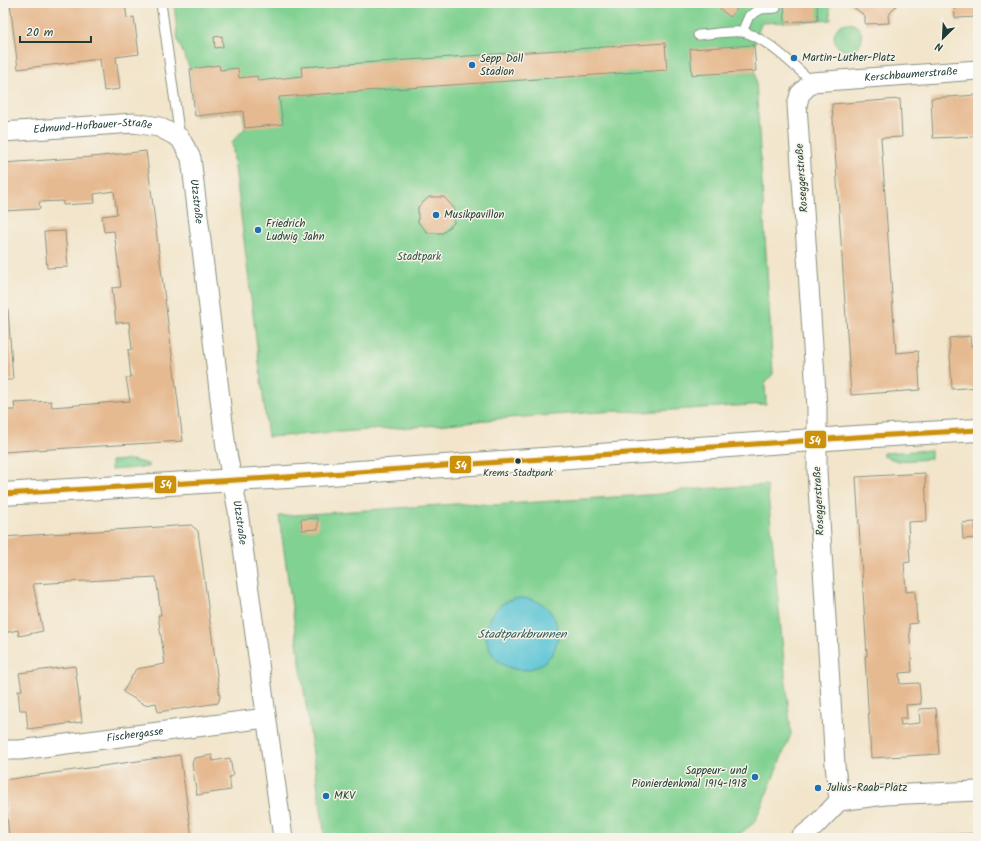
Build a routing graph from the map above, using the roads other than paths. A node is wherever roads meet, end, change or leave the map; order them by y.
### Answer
1 (161, 3) edge
2 (776, 8) dead end
3 (742, 32) junction
4 (698, 35) dead end
5 (978, 70) edge
6 (812, 82) junction
7 (3, 130) edge
8 (180, 138) junction
9 (978, 430) edge
10 (817, 440) junction
11 (232, 480) junction
12 (3, 494) edge
13 (266, 718) junction
14 (3, 750) edge
15 (978, 791) edge
16 (839, 801) junction
17 (283, 838) edge
18 (800, 838) edge

1 - 8 lane
2 - 3 lane
3 - 4 lane
3 - 6 lane
5 - 6 street, Kerschbaumerstraße
6 - 10 street, Roseggerstraße
7 - 8 street, Edmund-Hofbauer-Straße
8 - 11 street, Utzstraße
9 - 10 main road
10 - 11 main road
10 - 16 street, Roseggerstraße
11 - 12 main road
11 - 13 street, Utzstraße
13 - 14 street, Fischergasse
13 - 17 street, Utzstraße
15 - 16 street
16 - 18 street

